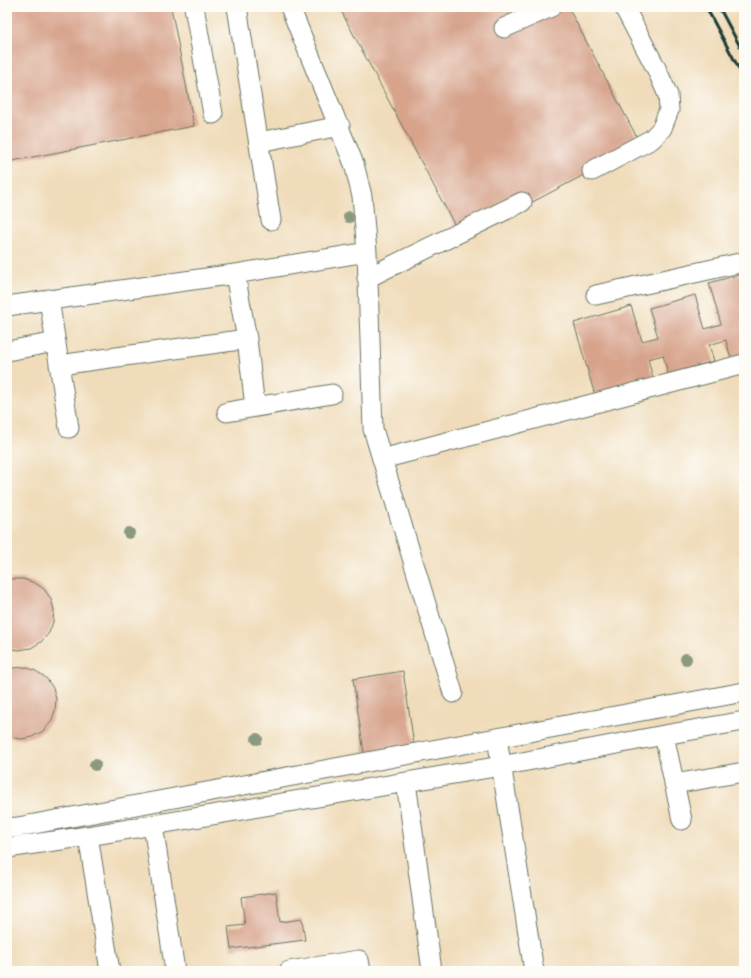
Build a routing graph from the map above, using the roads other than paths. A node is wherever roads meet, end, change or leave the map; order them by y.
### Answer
1 (194, 7) edge
2 (237, 7) edge
3 (290, 7) edge
4 (551, 7) edge
5 (624, 7) edge
6 (504, 28) dead end
7 (213, 114) dead end
8 (340, 126) junction
9 (259, 142) junction
10 (592, 171) dead end
11 (522, 202) dead end
12 (271, 220) dead end
13 (367, 252) junction
14 (744, 262) edge
15 (236, 274) junction
16 (367, 278) junction
17 (596, 295) dead end
18 (49, 300) junction
19 (7, 306) edge
20 (247, 339) junction
21 (56, 342) junction
22 (7, 351) edge
23 (59, 364) junction
24 (744, 364) edge
25 (332, 394) dead end
26 (256, 407) junction
27 (227, 412) dead end
28 (69, 428) dead end
29 (382, 459) junction
30 (744, 692) edge
31 (453, 693) dead end
32 (744, 721) edge
33 (664, 735) junction
34 (496, 738) junction
35 (501, 766) junction
36 (744, 772) edge
37 (406, 782) junction
38 (674, 784) junction
39 (127, 807) junction
40 (682, 820) dead end
41 (153, 824) junction
42 (7, 828) edge
43 (132, 828) junction
44 (88, 836) junction
45 (7, 848) edge
46 (110, 971) edge
47 (175, 971) edge
48 (289, 971) edge
49 (361, 971) edge
50 (432, 971) edge
51 (534, 971) edge

1 - 7 street
2 - 9 street
3 - 8 street
4 - 6 street
5 - 10 street
8 - 9 street
8 - 13 street
9 - 12 street
11 - 16 street
13 - 15 street
13 - 16 street
14 - 17 street
15 - 18 street
15 - 20 street
16 - 29 street
18 - 19 street
18 - 21 street
20 - 23 street
20 - 26 street
21 - 22 street
21 - 23 street
23 - 28 street
24 - 29 street
25 - 26 street
26 - 27 street
29 - 31 street
30 - 34 street
32 - 33 street
33 - 35 street
33 - 38 street
34 - 35 street
34 - 39 street
35 - 37 street
35 - 51 street
36 - 38 street
37 - 41 street
37 - 50 street
38 - 40 street
39 - 42 street
39 - 43 street
41 - 43 street
41 - 47 street
43 - 44 street
44 - 45 street
44 - 46 street
48 - 49 street

